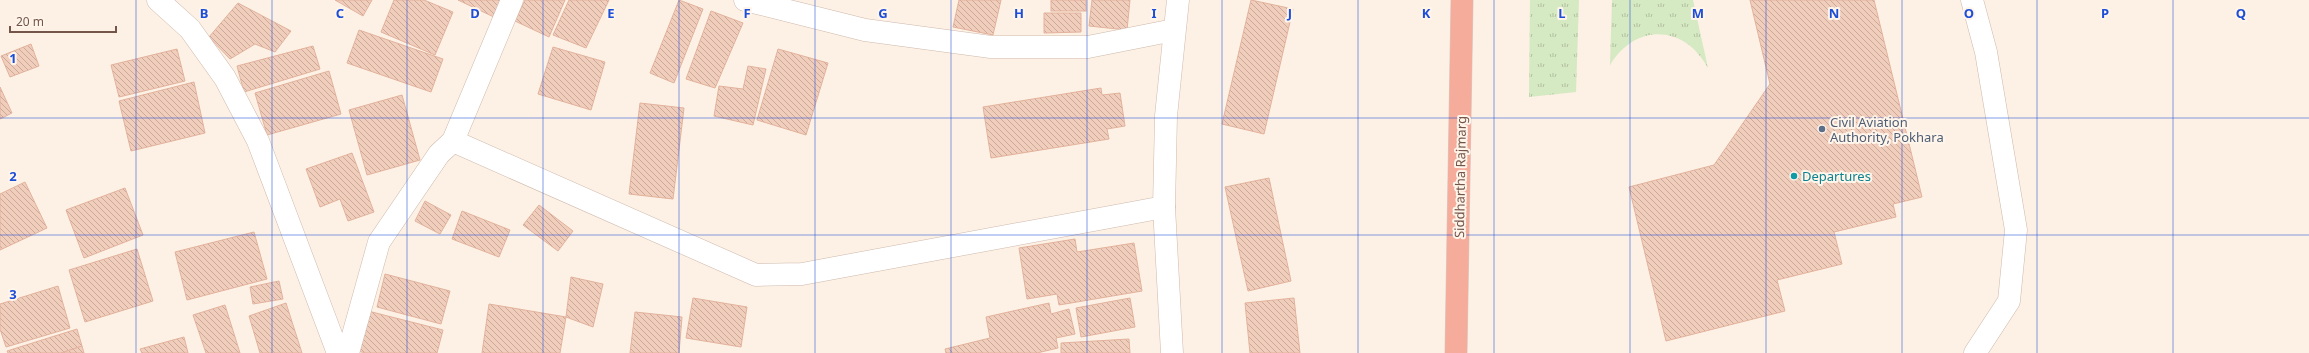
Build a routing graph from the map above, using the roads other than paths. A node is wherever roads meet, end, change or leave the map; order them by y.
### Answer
1 (158, 0) edge
2 (512, 0) edge
3 (746, 0) edge
4 (1178, 0) edge
5 (1462, 0) edge
6 (1972, 0) edge
7 (1174, 30) junction
8 (453, 141) junction
9 (1164, 207) junction
10 (338, 353) edge
11 (348, 353) edge
12 (1172, 353) edge
13 (1456, 353) edge
14 (1975, 353) edge

1 - 10 street
2 - 8 street
3 - 7 street
4 - 7 street
5 - 13 highway, Siddhartha Rajmarg
6 - 14 street
7 - 9 street
8 - 9 street
8 - 11 street
9 - 12 street

